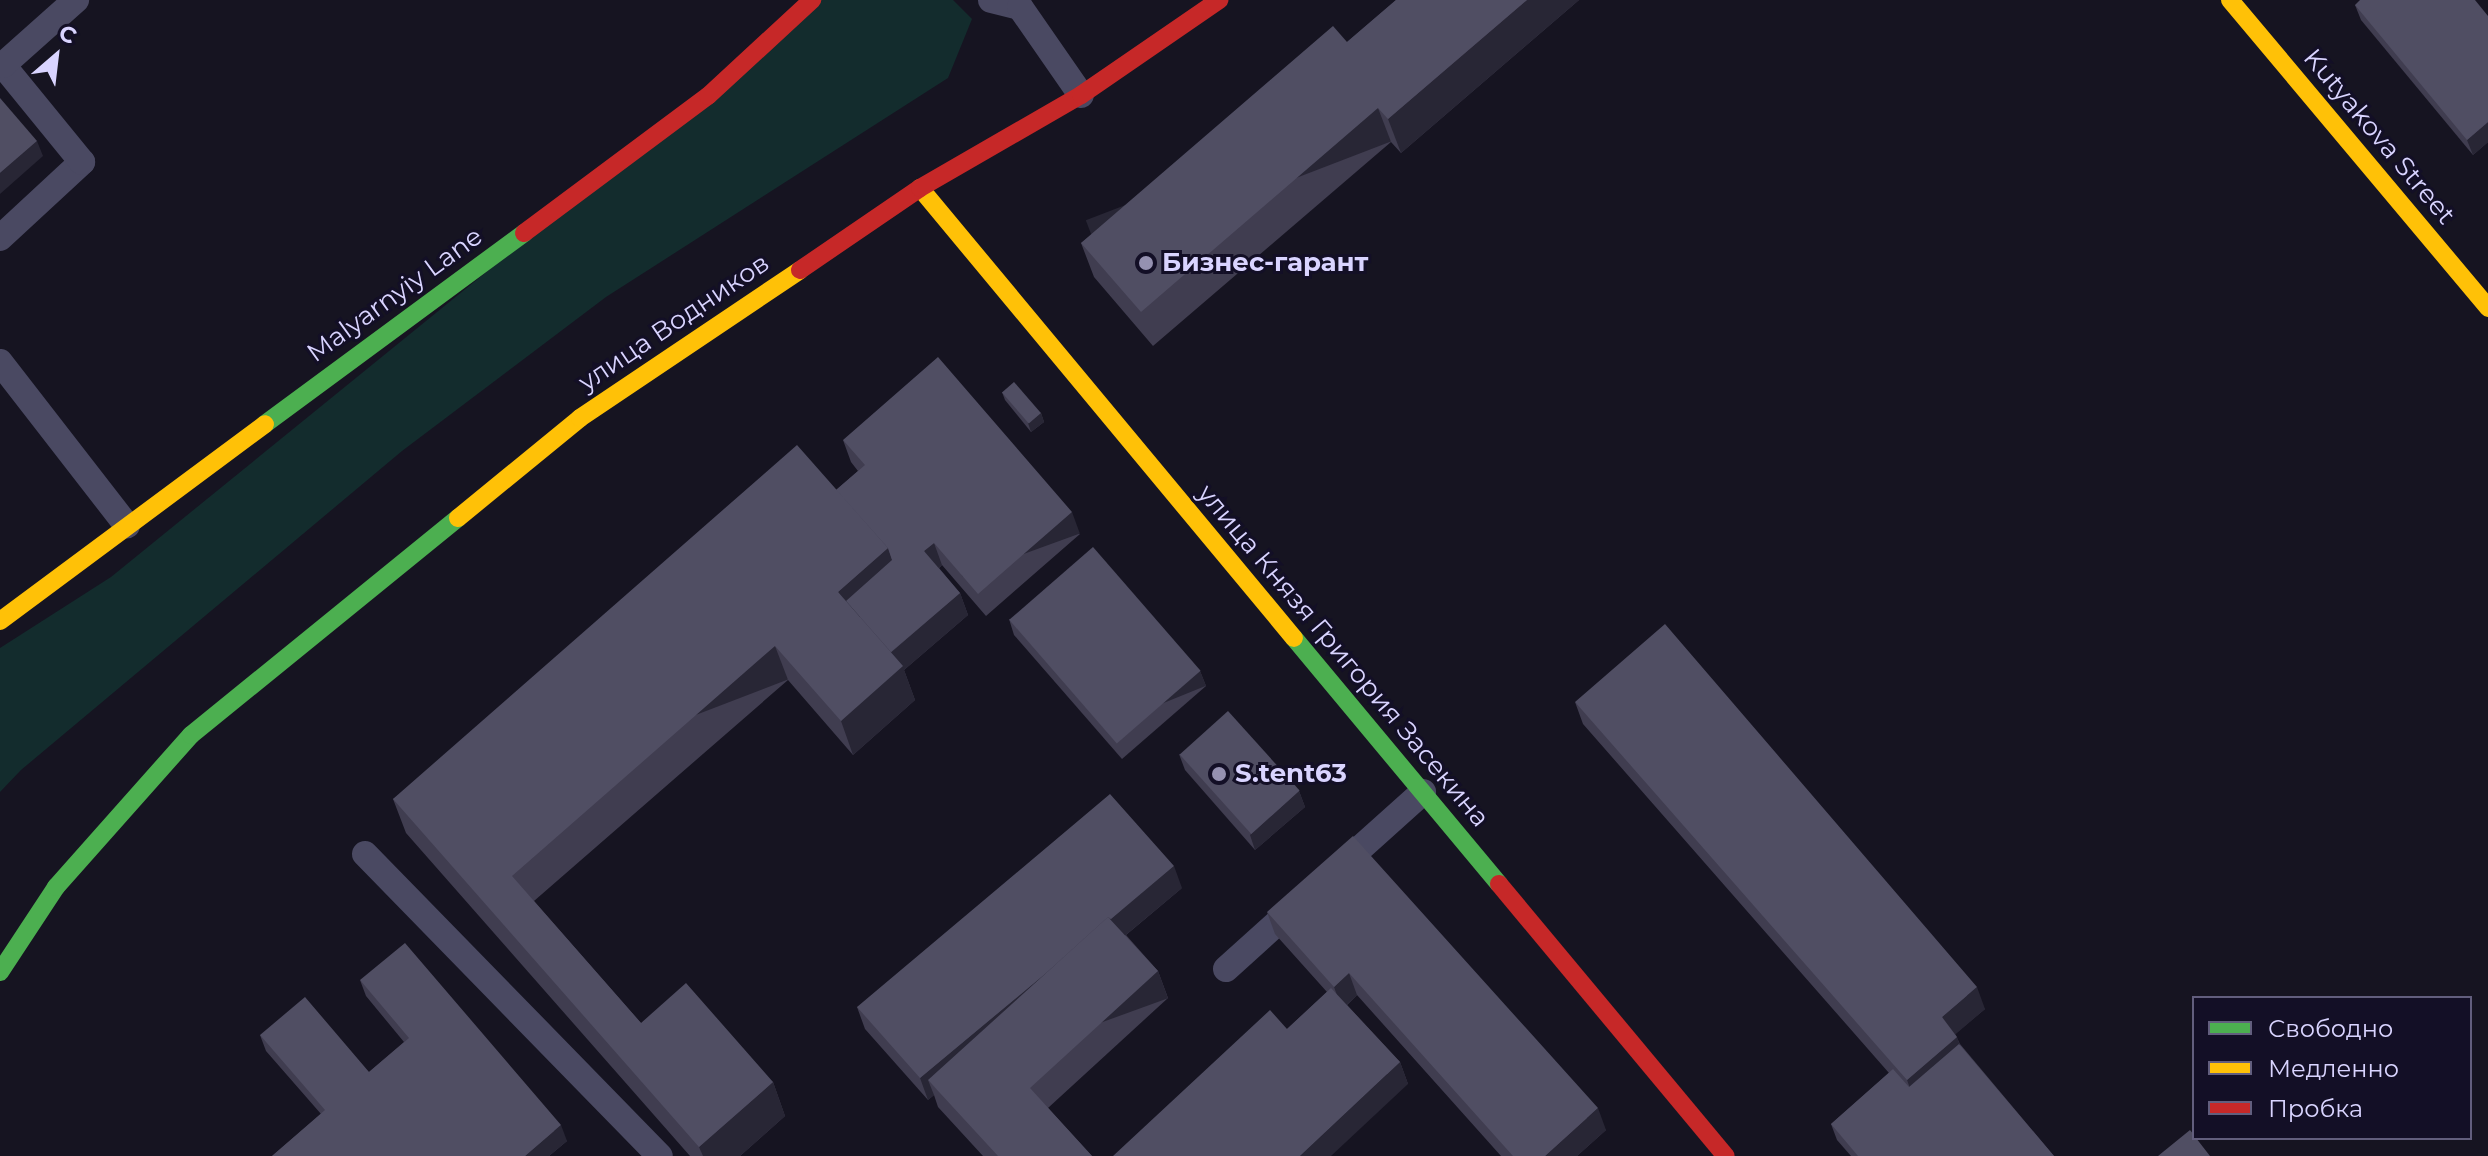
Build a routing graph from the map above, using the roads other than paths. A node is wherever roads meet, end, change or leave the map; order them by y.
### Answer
1 (76, 0) edge
2 (812, 0) edge
3 (991, 0) edge
4 (1219, 0) edge
5 (2230, 0) edge
6 (1081, 95) junction
7 (920, 188) junction
8 (0, 238) edge
9 (2488, 308) edge
10 (0, 362) edge
11 (127, 526) junction
12 (0, 621) edge
13 (1423, 792) junction
14 (365, 854) dead end
15 (1226, 969) dead end
16 (0, 972) edge
17 (660, 1156) edge
18 (1726, 1156) edge

1 - 8 lane
2 - 11 main road, Malyarnyiy Lane
3 - 6 lane
4 - 6 main road, улица Водников
5 - 9 main road, Kutyakova Street
6 - 7 main road, улица Водников
7 - 13 main road, улица Князя Григория Засекина
7 - 16 main road, улица Водников
10 - 11 lane
11 - 12 main road, Malyarnyiy Lane
13 - 15 lane
13 - 18 main road, улица Князя Григория Засекина
14 - 17 lane

